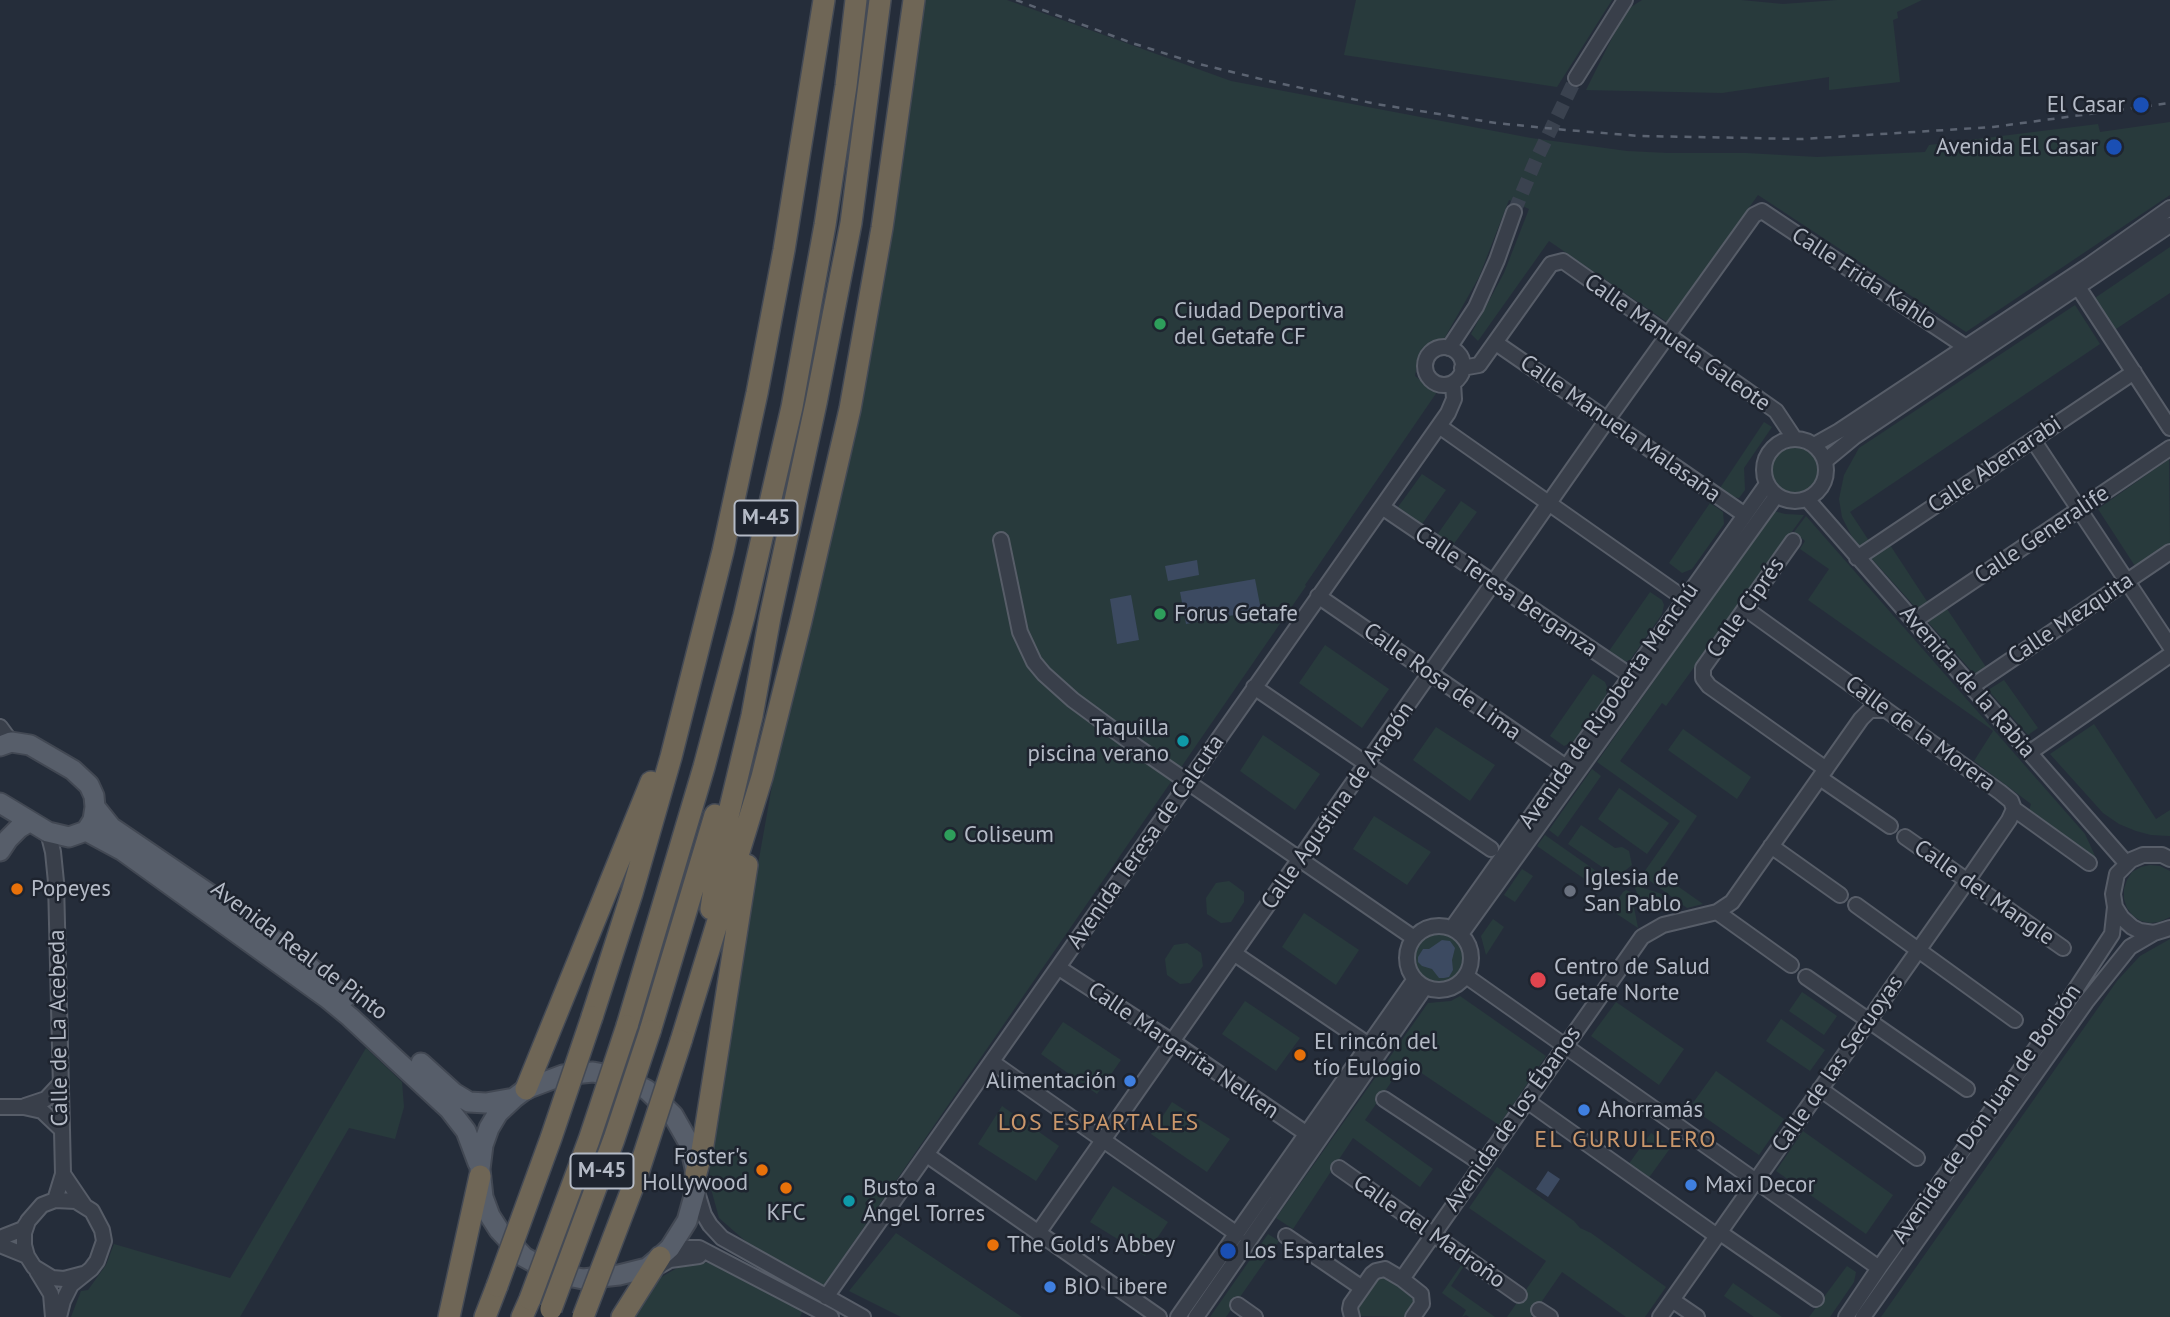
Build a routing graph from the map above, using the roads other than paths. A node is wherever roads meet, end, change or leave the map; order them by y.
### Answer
1 (818, 0) edge
2 (824, 0) edge
3 (856, 0) edge
4 (880, 0) edge
5 (914, 0) edge
6 (1625, 0) edge
7 (1576, 78) tunnel mouth
8 (810, 88) junction
9 (2170, 208) edge
10 (1762, 211) joint
11 (1514, 212) tunnel mouth
12 (2170, 225) edge
13 (2078, 287) junction
14 (1667, 336) junction
15 (1496, 343) junction
16 (1966, 347) junction
17 (1449, 348) junction
18 (1462, 368) junction
19 (2133, 372) junction
20 (1453, 383) junction
21 (1607, 420) junction
22 (1439, 426) junction
23 (2170, 428) edge
24 (1794, 438) junction
25 (2033, 440) junction
26 (1814, 445) junction
27 (2170, 449) edge
28 (1825, 461) junction
29 (1766, 484) junction
30 (1776, 496) junction
31 (1807, 499) junction
32 (1550, 503) junction
33 (1382, 507) junction
34 (2080, 509) junction
35 (1745, 515) junction
36 (1001, 540) dead end
37 (1793, 541) dead end
38 (2170, 552) edge
39 (1857, 558) junction
40 (2128, 580) junction
41 (1494, 584) junction
42 (1318, 596) junction
43 (1685, 599) junction
44 (1746, 609) junction
45 (770, 617) junction
46 (1914, 621) junction
47 (2170, 646) edge
48 (2170, 655) edge
49 (695, 662) junction
50 (1431, 674) junction
51 (1631, 676) junction
52 (1703, 678) joint
53 (1254, 687) junction
54 (1971, 687) junction
55 (1885, 710) junction
56 (4, 738) edge
57 (2029, 753) junction
58 (1367, 765) junction
59 (1566, 767) junction
60 (1823, 773) junction
61 (762, 777) junction
62 (1188, 782) junction
63 (0, 805) edge
64 (95, 807) junction
65 (2014, 809) junction
66 (29, 822) junction
67 (1890, 826) dead end
68 (48, 832) junction
69 (80, 833) junction
70 (1905, 837) dead end
71 (1771, 846) junction
72 (1491, 849) dead end
73 (0, 851) edge
74 (2170, 859) edge
75 (1300, 861) junction
76 (2089, 863) dead end
77 (2127, 864) junction
78 (1967, 881) junction
79 (56, 882) junction
80 (1840, 895) dead end
81 (1856, 905) dead end
82 (2115, 907) junction
83 (1717, 912) junction
84 (2170, 928) edge
85 (1457, 931) junction
86 (2154, 933) junction
87 (1414, 938) junction
88 (2063, 948) dead end
89 (1918, 950) junction
90 (1235, 954) junction
91 (1791, 965) dead end
92 (1059, 968) junction
93 (1466, 976) junction
94 (1806, 977) dead end
95 (1420, 983) junction
96 (698, 991) junction
97 (1868, 1020) junction
98 (2015, 1020) dead end
99 (1173, 1042) junction
100 (1369, 1045) junction
101 (1564, 1046) junction
102 (992, 1062) junction
103 (61, 1083) junction
104 (1820, 1089) junction
105 (1967, 1089) dead end
106 (520, 1094) junction
107 (1384, 1099) dead end
108 (1527, 1101) junction
109 (0, 1107) edge
110 (24, 1107) junction
111 (62, 1130) junction
112 (1307, 1135) junction
113 (1104, 1141) junction
114 (927, 1155) junction
115 (1917, 1158) dead end
116 (1482, 1164) junction
117 (1339, 1168) dead end
118 (480, 1172) junction
119 (62, 1174) junction
120 (696, 1181) junction
121 (1755, 1181) junction
122 (55, 1200) junction
123 (84, 1205) junction
124 (28, 1222) junction
125 (1038, 1233) junction
126 (1237, 1234) junction
127 (1433, 1234) junction
128 (1718, 1234) junction
129 (1286, 1236) dead end
130 (0, 1238) edge
131 (0, 1245) edge
132 (718, 1256) junction
133 (661, 1258) junction
134 (31, 1261) junction
135 (1879, 1268) junction
136 (83, 1275) junction
137 (1402, 1279) junction
138 (1362, 1288) junction
139 (1519, 1295) dead end
140 (826, 1297) junction
141 (1816, 1299) dead end
142 (1672, 1300) junction
143 (1238, 1305) dead end
144 (526, 1308) edge
145 (808, 1311) edge
146 (549, 1313) edge
147 (53, 1317) edge
148 (59, 1317) edge
149 (449, 1317) edge
150 (485, 1317) edge
151 (583, 1317) edge
152 (622, 1317) edge
153 (831, 1317) edge
154 (863, 1317) edge
155 (1159, 1317) edge
156 (1178, 1317) edge
157 (1196, 1317) edge
158 (1255, 1317) edge
159 (1352, 1317) edge
160 (1413, 1317) edge
161 (1660, 1317) edge
162 (1697, 1317) edge
163 (1846, 1317) edge
164 (1863, 1317) edge

1 - 8 highway
2 - 8 highway
3 - 144 highway, M-45, bridge
4 - 45 highway, M-45
5 - 61 highway
6 - 7 street
8 - 49 highway
9 - 16 street
10 - 14 street, Calle Agustina de Aragón
10 - 16 street, Calle Frida Kahlo
11 - 17 street
12 - 13 street
13 - 19 street
13 - 28 street
14 - 15 street, Calle Manuela Galeote
14 - 21 street, Calle Agustina de Aragón
14 - 24 street, Calle Manuela Galeote
15 - 18 street
15 - 21 street, Calle Manuela Malasaña
16 - 26 street
17 - 18 street
17 - 20 street
18 - 20 street
19 - 23 street
19 - 25 street, Calle Abenarabi
20 - 22 street, Avenida Teresa de Calcuta
21 - 32 street, Calle Agustina de Aragón
21 - 35 street, Calle Manuela Malasaña
22 - 32 street
22 - 33 street, Avenida Teresa de Calcuta
24 - 26 street
24 - 29 street
25 - 34 street
25 - 39 street, Calle Abenarabi
26 - 28 street
27 - 34 street, Calle Generalife
28 - 31 street
29 - 30 street
29 - 35 street, Avenida de Rigoberta Menchú
30 - 31 street
30 - 85 street, Avenida de Rigoberta Menchú
31 - 39 street, Avenida de la Rabia
32 - 41 street, Calle Agustina de Aragón
32 - 43 street
33 - 41 street, Calle Teresa Berganza
33 - 42 street, Avenida Teresa de Calcuta
34 - 40 street
34 - 46 street, Calle Generalife
35 - 43 street, Avenida de Rigoberta Menchú
36 - 62 street
37 - 44 street, Calle Ciprés
38 - 40 street, Calle Mezquita
39 - 46 street, Avenida de la Rabia
40 - 47 street
40 - 54 street, Calle Mezquita
41 - 50 street, Calle Agustina de Aragón
41 - 51 street, Calle Teresa Berganza
42 - 50 street, Calle Rosa de Lima
42 - 53 street, Avenida Teresa de Calcuta
43 - 51 street, Avenida de Rigoberta Menchú
44 - 52 street, Calle Ciprés
44 - 55 street, Calle de la Morera
45 - 96 highway
45 - 146 highway, M-45, bridge
46 - 54 street, Avenida de la Rabia
48 - 57 street
49 - 106 highway
49 - 150 highway, bridge
50 - 58 street, Calle Agustina de Aragón
50 - 59 street, Calle Rosa de Lima
51 - 59 street, Avenida de Rigoberta Menchú
52 - 60 street, Calle del Mangle
53 - 58 street
53 - 62 street, Avenida Teresa de Calcuta
54 - 57 street, Avenida de la Rabia
55 - 60 street
55 - 65 street, Calle de la Morera
56 - 64 main road, Avenida Real de Pinto
57 - 77 street, Avenida de la Rabia
58 - 72 street
58 - 75 street, Calle Agustina de Aragón
59 - 85 street, Avenida de Rigoberta Menchú
60 - 67 street, Calle del Mangle
60 - 71 street
61 - 96 highway
61 - 120 highway
62 - 75 street
62 - 92 street, Avenida Teresa de Calcuta
63 - 66 main road
64 - 69 main road
64 - 106 main road, Avenida Real de Pinto
65 - 76 street, Calle de la Morera
65 - 78 street, Calle de las Secuoyas
66 - 68 main road
66 - 73 main road
68 - 69 main road
68 - 79 street, Calle de La Acebeda
69 - 79 street, Calle de La Acebeda
69 - 118 main road, Avenida Real de Pinto
70 - 78 street, Calle del Mangle
71 - 80 street
71 - 83 street
74 - 77 street
75 - 87 street
75 - 90 street, Calle Agustina de Aragón
77 - 82 street, Avenida de Don Juan de Borbón
78 - 88 street, Calle del Mangle
78 - 89 street, Calle de las Secuoyas
79 - 103 street, Calle de La Acebeda
81 - 89 street
82 - 86 street
82 - 135 street, Avenida de Don Juan de Borbón
83 - 91 street
83 - 101 street, Avenida de los Ébanos
84 - 86 street, Avenida de Don Juan de Borbón
85 - 87 street
85 - 93 street
86 - 164 street, Avenida de Don Juan de Borbón
87 - 95 street
89 - 97 street, Calle de las Secuoyas
89 - 98 street
90 - 99 street, Calle Agustina de Aragón
90 - 100 street
92 - 99 street, Calle Margarita Nelken
92 - 102 street, Avenida Teresa de Calcuta
93 - 95 street
93 - 101 street
94 - 97 street
95 - 100 street
95 - 157 street
96 - 151 highway, bridge
97 - 104 street, Calle de las Secuoyas
97 - 105 street
99 - 112 street, Calle Margarita Nelken
99 - 113 street, Calle Agustina de Aragón
100 - 112 street
101 - 108 street, Avenida de los Ébanos
101 - 121 street
102 - 113 street
102 - 114 street, Avenida Teresa de Calcuta
103 - 110 street
103 - 111 street, Calle de La Acebeda
104 - 115 street
104 - 121 street, Calle de las Secuoyas
106 - 118 main road
106 - 120 main road
107 - 116 street
108 - 116 street, Avenida de los Ébanos
108 - 128 street
109 - 110 street
110 - 111 street
111 - 119 street, Calle de La Acebeda
112 - 126 street
113 - 125 street, Calle Agustina de Aragón
113 - 126 street
114 - 125 street
114 - 140 street, Avenida Teresa de Calcuta
116 - 127 street, Avenida de los Ébanos
117 - 127 street, Calle del Madroño
118 - 133 main road
118 - 149 highway
119 - 122 street, Calle de La Acebeda
119 - 123 street
120 - 133 main road
120 - 140 street
121 - 128 street, Calle de las Secuoyas
121 - 135 street
122 - 123 street
122 - 124 street
123 - 136 street
124 - 130 street
124 - 134 street
125 - 155 street
126 - 156 street
127 - 137 street, Avenida de los Ébanos
127 - 139 street, Calle del Madroño
128 - 141 street
128 - 142 street, Calle de las Secuoyas
129 - 138 street
131 - 134 street
132 - 133 street
132 - 133 street
132 - 145 street
133 - 152 highway
134 - 136 street
134 - 147 street
135 - 163 street, Avenida de Don Juan de Borbón
136 - 148 street
137 - 138 street
137 - 160 street
138 - 159 street
140 - 154 street
142 - 161 street, Calle de las Secuoyas
142 - 162 street
143 - 158 street
145 - 153 street

